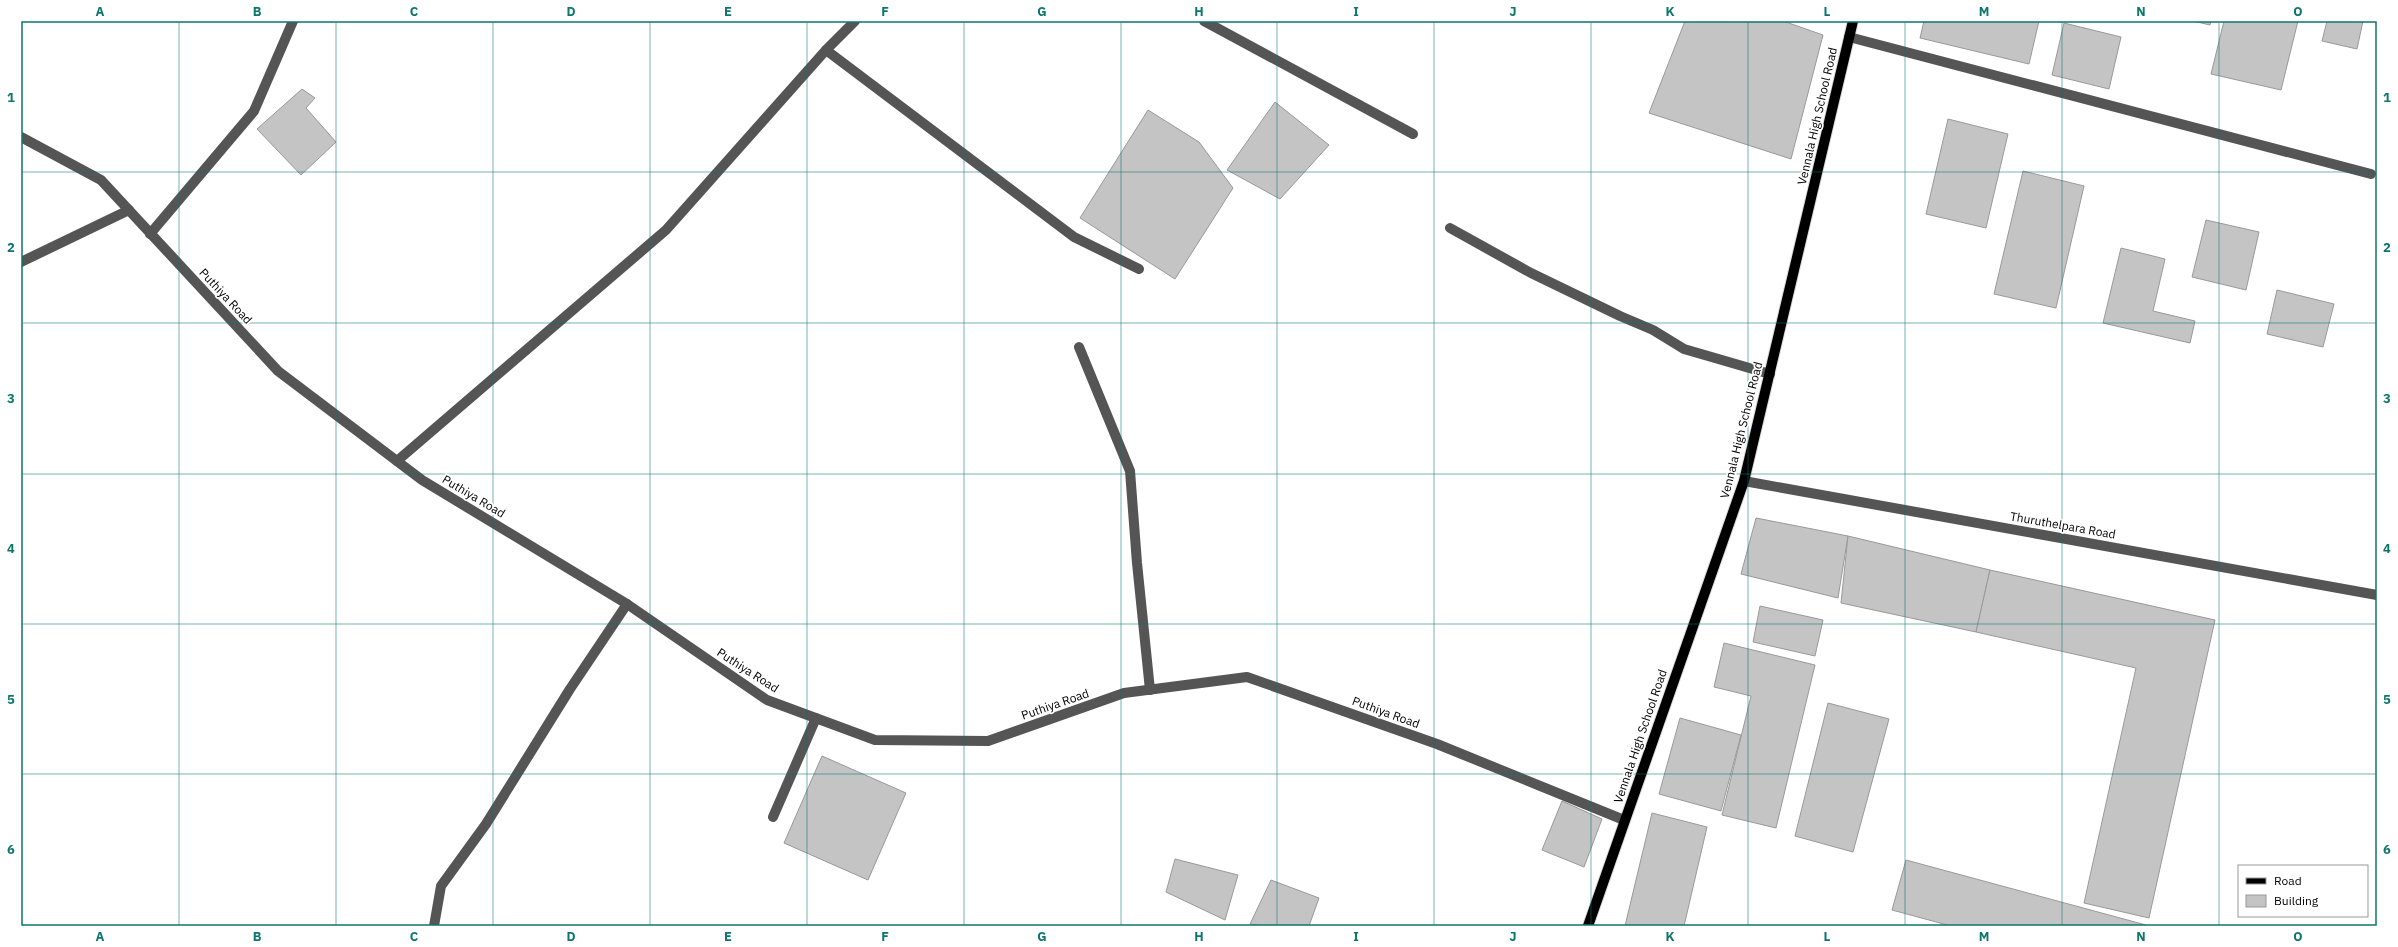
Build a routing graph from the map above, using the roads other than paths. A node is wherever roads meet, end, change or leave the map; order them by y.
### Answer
1 (293, 21) edge
2 (855, 21) edge
3 (1204, 21) edge
4 (1853, 21) edge
5 (1850, 37) junction
6 (826, 50) junction
7 (1413, 134) dead end
8 (21, 137) edge
9 (2371, 174) dead end
10 (129, 210) junction
11 (1450, 228) dead end
12 (150, 234) junction
13 (21, 262) edge
14 (1139, 269) dead end
15 (1079, 347) dead end
16 (1770, 374) junction
17 (397, 462) junction
18 (1744, 482) junction
19 (2377, 595) edge
20 (627, 604) junction
21 (1150, 690) junction
22 (816, 718) junction
23 (773, 817) dead end
24 (1624, 820) junction
25 (434, 926) edge
26 (1588, 926) edge

1 - 12 street
2 - 6 street
3 - 7 street
4 - 5 main road, Vennala High School Road
5 - 9 street
5 - 16 main road, Vennala High School Road
6 - 14 street
6 - 17 street
8 - 10 street, Puthiya Road
10 - 12 street, Puthiya Road
10 - 13 street
11 - 16 street
12 - 17 street, Puthiya Road
15 - 21 street
16 - 18 main road, Vennala High School Road
17 - 20 street, Puthiya Road
18 - 19 street, Thuruthelpara Road
18 - 24 main road, Vennala High School Road
20 - 22 street, Puthiya Road
20 - 25 street
21 - 22 street, Puthiya Road
21 - 24 street, Puthiya Road
22 - 23 street
24 - 26 main road, Vennala High School Road

